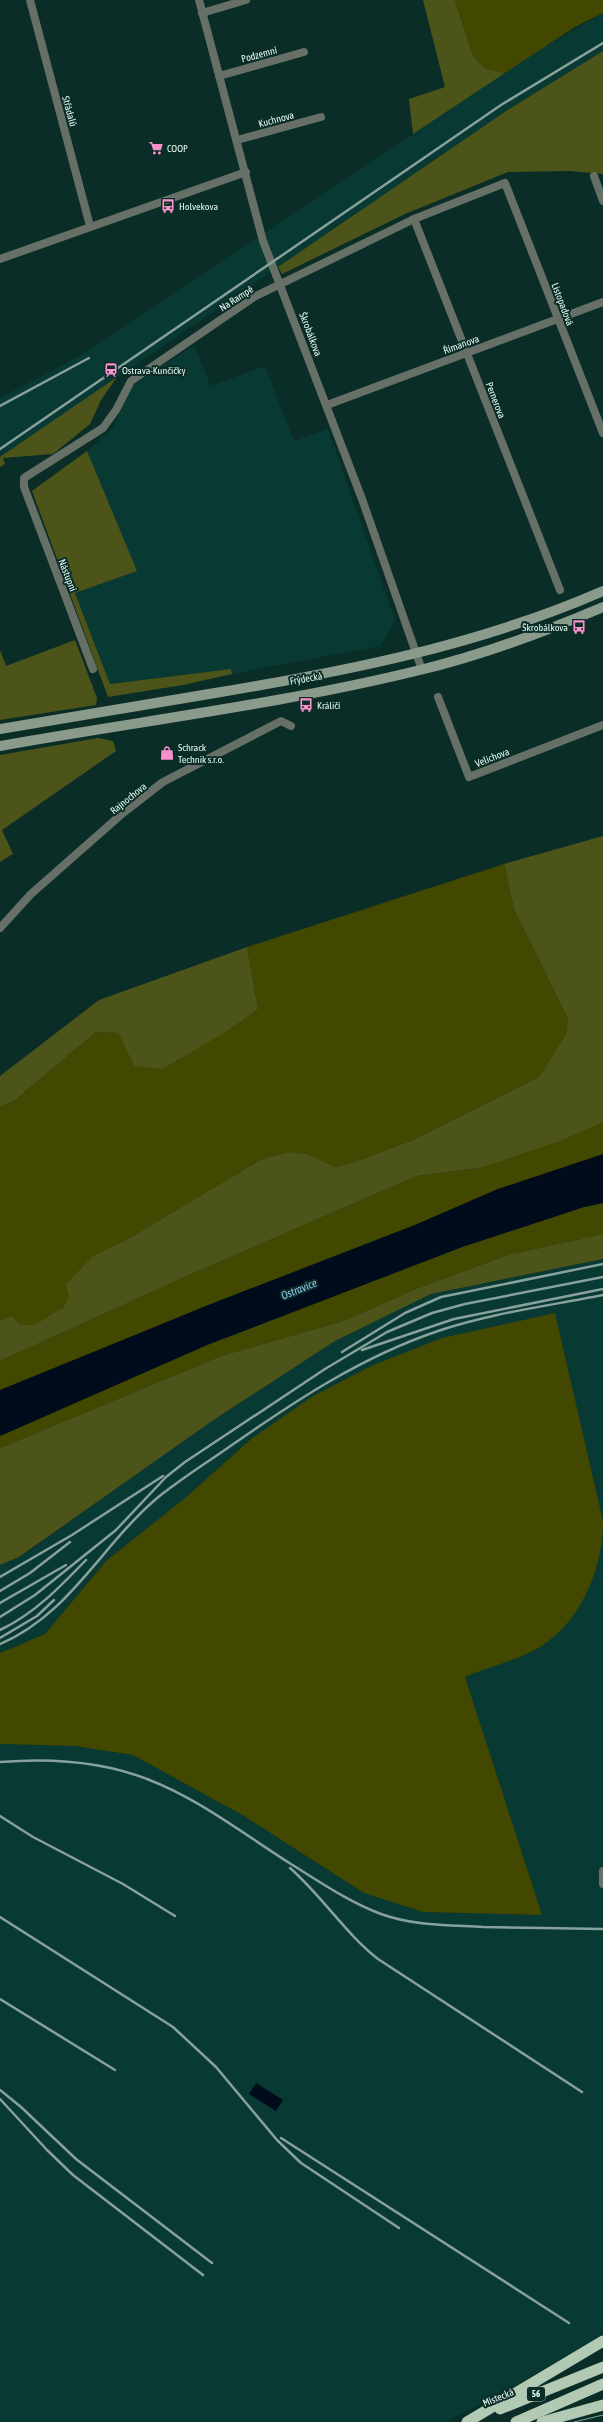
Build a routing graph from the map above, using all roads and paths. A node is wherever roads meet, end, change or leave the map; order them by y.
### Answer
1 (30, 0) edge
2 (199, 0) edge
3 (246, 0) edge
4 (202, 13) junction
5 (304, 52) dead end
6 (219, 76) junction
7 (321, 117) dead end
8 (237, 140) junction
9 (246, 172) junction
10 (594, 176) dead end
11 (505, 183) joint
12 (603, 201) edge
13 (414, 219) junction
14 (90, 226) junction
15 (0, 259) edge
16 (281, 283) junction
17 (603, 302) edge
18 (558, 320) junction
19 (467, 353) junction
20 (327, 405) junction
21 (603, 433) edge
22 (24, 487) joint
23 (560, 590) dead end
24 (603, 591) edge
25 (603, 607) edge
26 (417, 654) junction
27 (93, 669) dead end
28 (422, 670) junction
29 (438, 697) dead end
30 (603, 725) edge
31 (291, 726) dead end
32 (0, 729) edge
33 (0, 746) edge
34 (0, 928) edge
35 (603, 1871) edge
36 (603, 1884) edge
37 (603, 2341) edge
38 (603, 2367) edge
39 (603, 2384) edge
40 (603, 2405) edge
41 (468, 2422) edge
42 (516, 2422) edge
43 (542, 2422) edge

1 - 14 street, Střádalů
2 - 4 street, Škrobálkova
3 - 4 street
4 - 6 street, Škrobálkova
5 - 6 street, Podzemní
6 - 8 street, Škrobálkova
7 - 8 street, Kuchnova
8 - 9 street, Škrobálkova
9 - 14 street
9 - 16 street, Škrobálkova
10 - 12 street
11 - 13 street, Na Rampě
11 - 18 street, Listopadová
13 - 16 street, Na Rampě
13 - 19 street, Pernerova
14 - 15 street
16 - 20 street, Škrobálkova
16 - 22 street, Na Rampě
17 - 18 street, Římanova
18 - 19 street, Římanova
18 - 21 street, Listopadová
19 - 20 street, Římanova
19 - 23 street, Pernerova
20 - 26 street, Škrobálkova
22 - 27 street, Nástupní
24 - 26 main road, Frýdecká
25 - 28 main road, Frýdecká
26 - 28 street, Škrobálkova
26 - 32 main road, Frýdecká
28 - 33 main road, Frýdecká
29 - 30 street, Velichova
31 - 34 street, Rajnochova
35 - 36 street
37 - 41 highway
38 - 41 highway, Místecká / 56
39 - 42 highway, 56
40 - 43 highway

